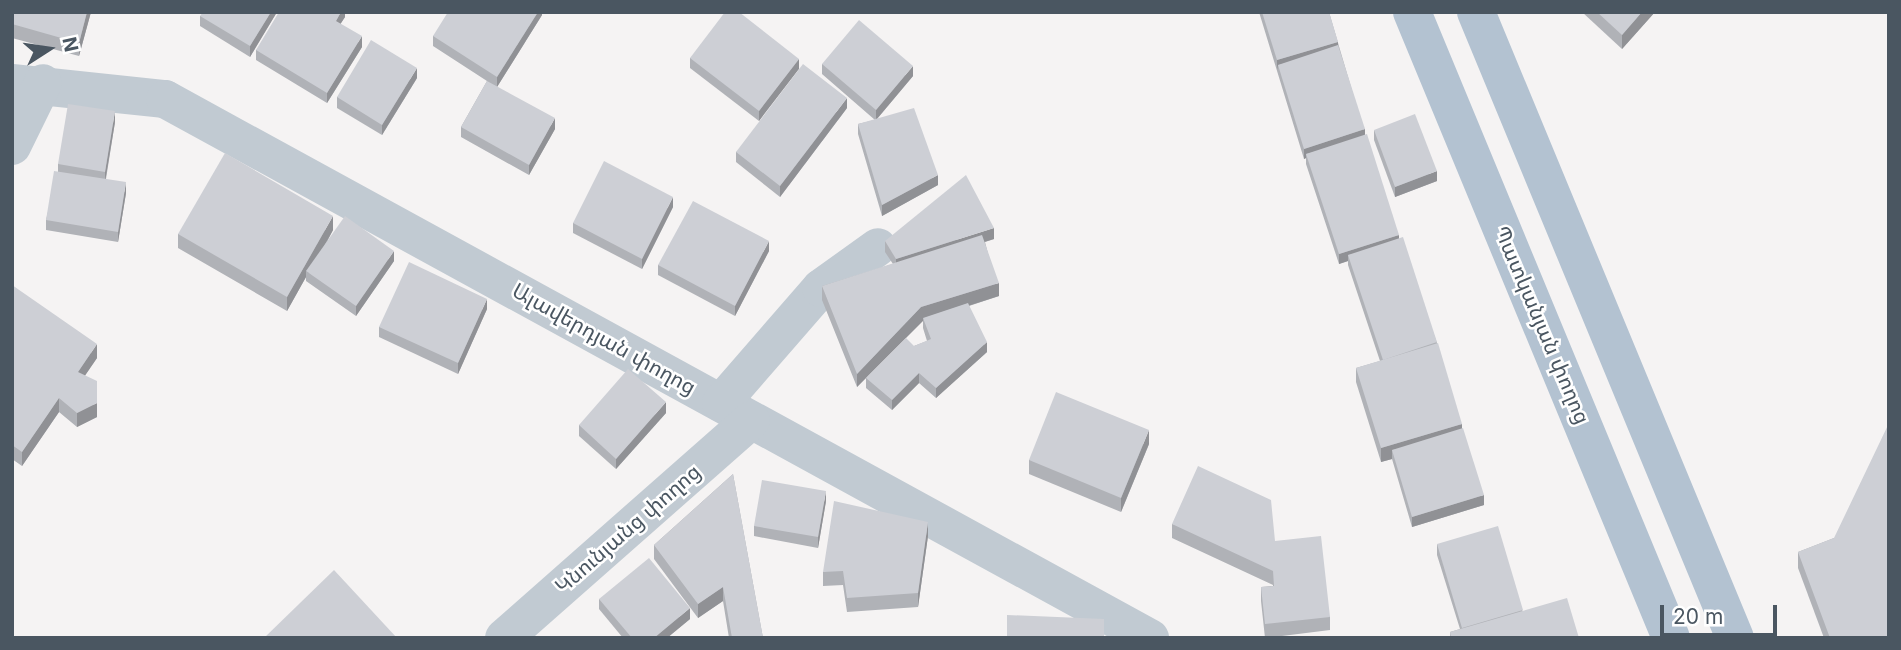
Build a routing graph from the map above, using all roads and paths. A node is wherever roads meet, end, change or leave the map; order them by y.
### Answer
1 (1412, 12) edge
2 (1476, 12) edge
3 (28, 83) edge
4 (12, 146) edge
5 (878, 247) dead end
6 (736, 411) junction
7 (504, 638) edge
8 (1150, 638) edge
9 (1671, 638) edge
10 (1734, 638) edge

1 - 9 main road, Պատկանյան փողոց
2 - 10 main road
3 - 4 street, Ալավերդյան փողոց
3 - 6 street, Ալավերդյան փողոց
5 - 6 street, Կնունյանց փողոց
6 - 7 street, Կնունյանց փողոց
6 - 8 street, Ալավերդյան փողոց

